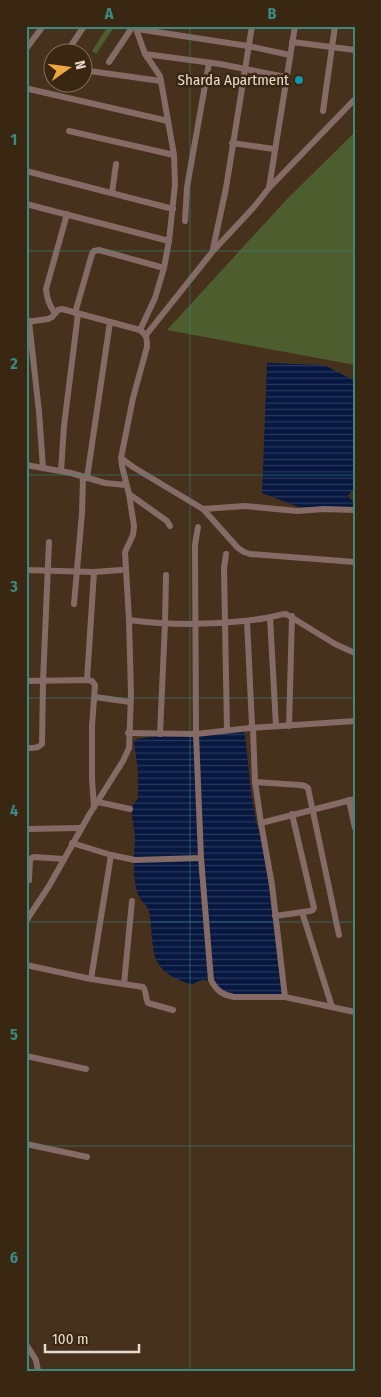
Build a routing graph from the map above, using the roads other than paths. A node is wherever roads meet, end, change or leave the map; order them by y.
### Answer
1 (43, 26) edge
2 (84, 26) edge
3 (252, 26) edge
4 (294, 26) edge
5 (335, 26) edge
6 (135, 27) edge
7 (74, 42) edge
8 (292, 42) junction
9 (248, 46) junction
10 (332, 47) junction
11 (26, 49) edge
12 (355, 50) edge
13 (145, 54) junction
14 (290, 54) junction
15 (109, 62) dead end
16 (209, 63) junction
17 (245, 69) junction
18 (92, 71) edge
19 (286, 77) junction
20 (161, 81) junction
21 (29, 89) dead end
22 (355, 99) edge
23 (323, 111) dead end
24 (168, 121) junction
25 (69, 131) dead end
26 (232, 143) junction
27 (274, 149) junction
28 (174, 155) junction
29 (116, 164) dead end
30 (26, 171) edge
31 (175, 186) junction
32 (187, 187) junction
33 (269, 188) junction
34 (112, 193) junction
35 (26, 204) edge
36 (173, 209) junction
37 (68, 214) junction
38 (185, 221) dead end
39 (169, 241) junction
40 (213, 251) junction
41 (164, 268) junction
42 (54, 312) junction
43 (76, 313) junction
44 (28, 322) edge
45 (110, 322) junction
46 (140, 330) junction
47 (146, 335) junction
48 (121, 458) junction
49 (26, 466) edge
50 (43, 468) junction
51 (61, 471) junction
52 (85, 478) junction
53 (126, 485) junction
54 (129, 494) junction
55 (203, 509) junction
56 (355, 510) edge
57 (170, 526) dead end
58 (198, 527) dead end
59 (49, 542) dead end
60 (226, 554) dead end
61 (355, 562) edge
62 (26, 570) edge
63 (121, 570) dead end
64 (48, 572) junction
65 (76, 572) junction
66 (94, 572) junction
67 (166, 575) dead end
68 (74, 604) dead end
69 (292, 616) junction
70 (270, 617) junction
71 (129, 620) junction
72 (247, 620) junction
73 (166, 623) junction
74 (224, 623) junction
75 (196, 624) junction
76 (355, 653) edge
77 (86, 680) junction
78 (26, 681) edge
79 (43, 681) junction
80 (95, 697) junction
81 (130, 702) junction
82 (355, 721) edge
83 (276, 726) junction
84 (289, 726) junction
85 (252, 728) junction
86 (227, 730) junction
87 (128, 733) junction
88 (160, 734) junction
89 (196, 734) junction
90 (26, 748) edge
91 (255, 782) junction
92 (352, 800) edge
93 (96, 804) junction
94 (130, 809) dead end
95 (313, 809) junction
96 (292, 814) junction
97 (260, 823) junction
98 (81, 828) junction
99 (355, 828) edge
100 (26, 829) edge
101 (72, 843) junction
102 (111, 856) junction
103 (64, 858) junction
104 (201, 858) junction
105 (29, 880) dead end
106 (132, 900) dead end
107 (302, 912) junction
108 (276, 916) junction
109 (26, 921) edge
110 (339, 935) dead end
111 (26, 965) edge
112 (91, 979) junction
113 (124, 984) junction
114 (285, 997) junction
115 (332, 1007) junction
116 (173, 1010) dead end
117 (355, 1012) edge
118 (26, 1056) edge
119 (86, 1069) dead end
120 (26, 1144) edge
121 (87, 1157) dead end
122 (26, 1344) edge
123 (38, 1371) edge

1 - 11 street
2 - 7 street
3 - 9 street
4 - 8 street
5 - 10 street
6 - 9 street
6 - 13 street
6 - 15 street
8 - 10 street
8 - 14 street
9 - 14 street
9 - 17 street
10 - 12 street
10 - 23 street
13 - 16 street
13 - 20 street
14 - 19 street
16 - 17 street
16 - 32 street
17 - 19 street
17 - 26 street
18 - 20 street
19 - 27 street
20 - 24 street
21 - 24 street
22 - 33 street
24 - 28 street
25 - 28 street
26 - 27 street
26 - 40 street
27 - 33 street
28 - 31 street
29 - 34 street
30 - 34 street
31 - 32 street
31 - 36 street
32 - 38 street
33 - 40 street
34 - 36 street
35 - 37 street
36 - 39 street
37 - 39 street
37 - 42 street
39 - 41 street
40 - 47 street
41 - 43 street
41 - 46 street
42 - 43 street
42 - 44 street
43 - 45 street
43 - 51 street
44 - 50 street
45 - 46 street
45 - 52 street
46 - 47 street
47 - 48 street
48 - 53 street
48 - 55 street
49 - 50 street
50 - 51 street
51 - 52 street
52 - 53 street
52 - 65 street
53 - 54 street
54 - 57 street
54 - 71 street
55 - 56 street
55 - 61 street
58 - 75 street
59 - 64 street
60 - 74 street
62 - 64 street
63 - 66 street
64 - 65 street
64 - 79 street
65 - 66 street
65 - 68 street
66 - 77 street
67 - 73 street
69 - 70 street
69 - 76 street
69 - 84 street
70 - 72 street
70 - 83 street
71 - 73 street
71 - 81 street
72 - 74 street
72 - 85 street
73 - 75 street
73 - 88 street
74 - 75 street
74 - 86 street
75 - 89 street
77 - 79 street
77 - 80 street
78 - 79 street
79 - 90 street
80 - 81 street
80 - 93 street
81 - 87 street
82 - 84 street
83 - 84 street
83 - 85 street
85 - 86 street
85 - 91 street
86 - 89 street
87 - 88 street
87 - 93 street
88 - 89 street
89 - 104 street
91 - 95 street
91 - 97 street
92 - 95 street
92 - 99 street
93 - 94 street
93 - 98 street
95 - 96 street
95 - 110 street
96 - 97 street
96 - 107 street
97 - 108 street
98 - 100 street
98 - 101 street
101 - 102 street
101 - 103 street
102 - 104 street
102 - 112 street
103 - 105 street
103 - 109 street
104 - 114 street
106 - 113 street
107 - 108 street
107 - 115 street
108 - 114 street
111 - 112 street
112 - 113 street
113 - 116 street
114 - 115 street
115 - 117 street
118 - 119 street
120 - 121 street
122 - 123 street

